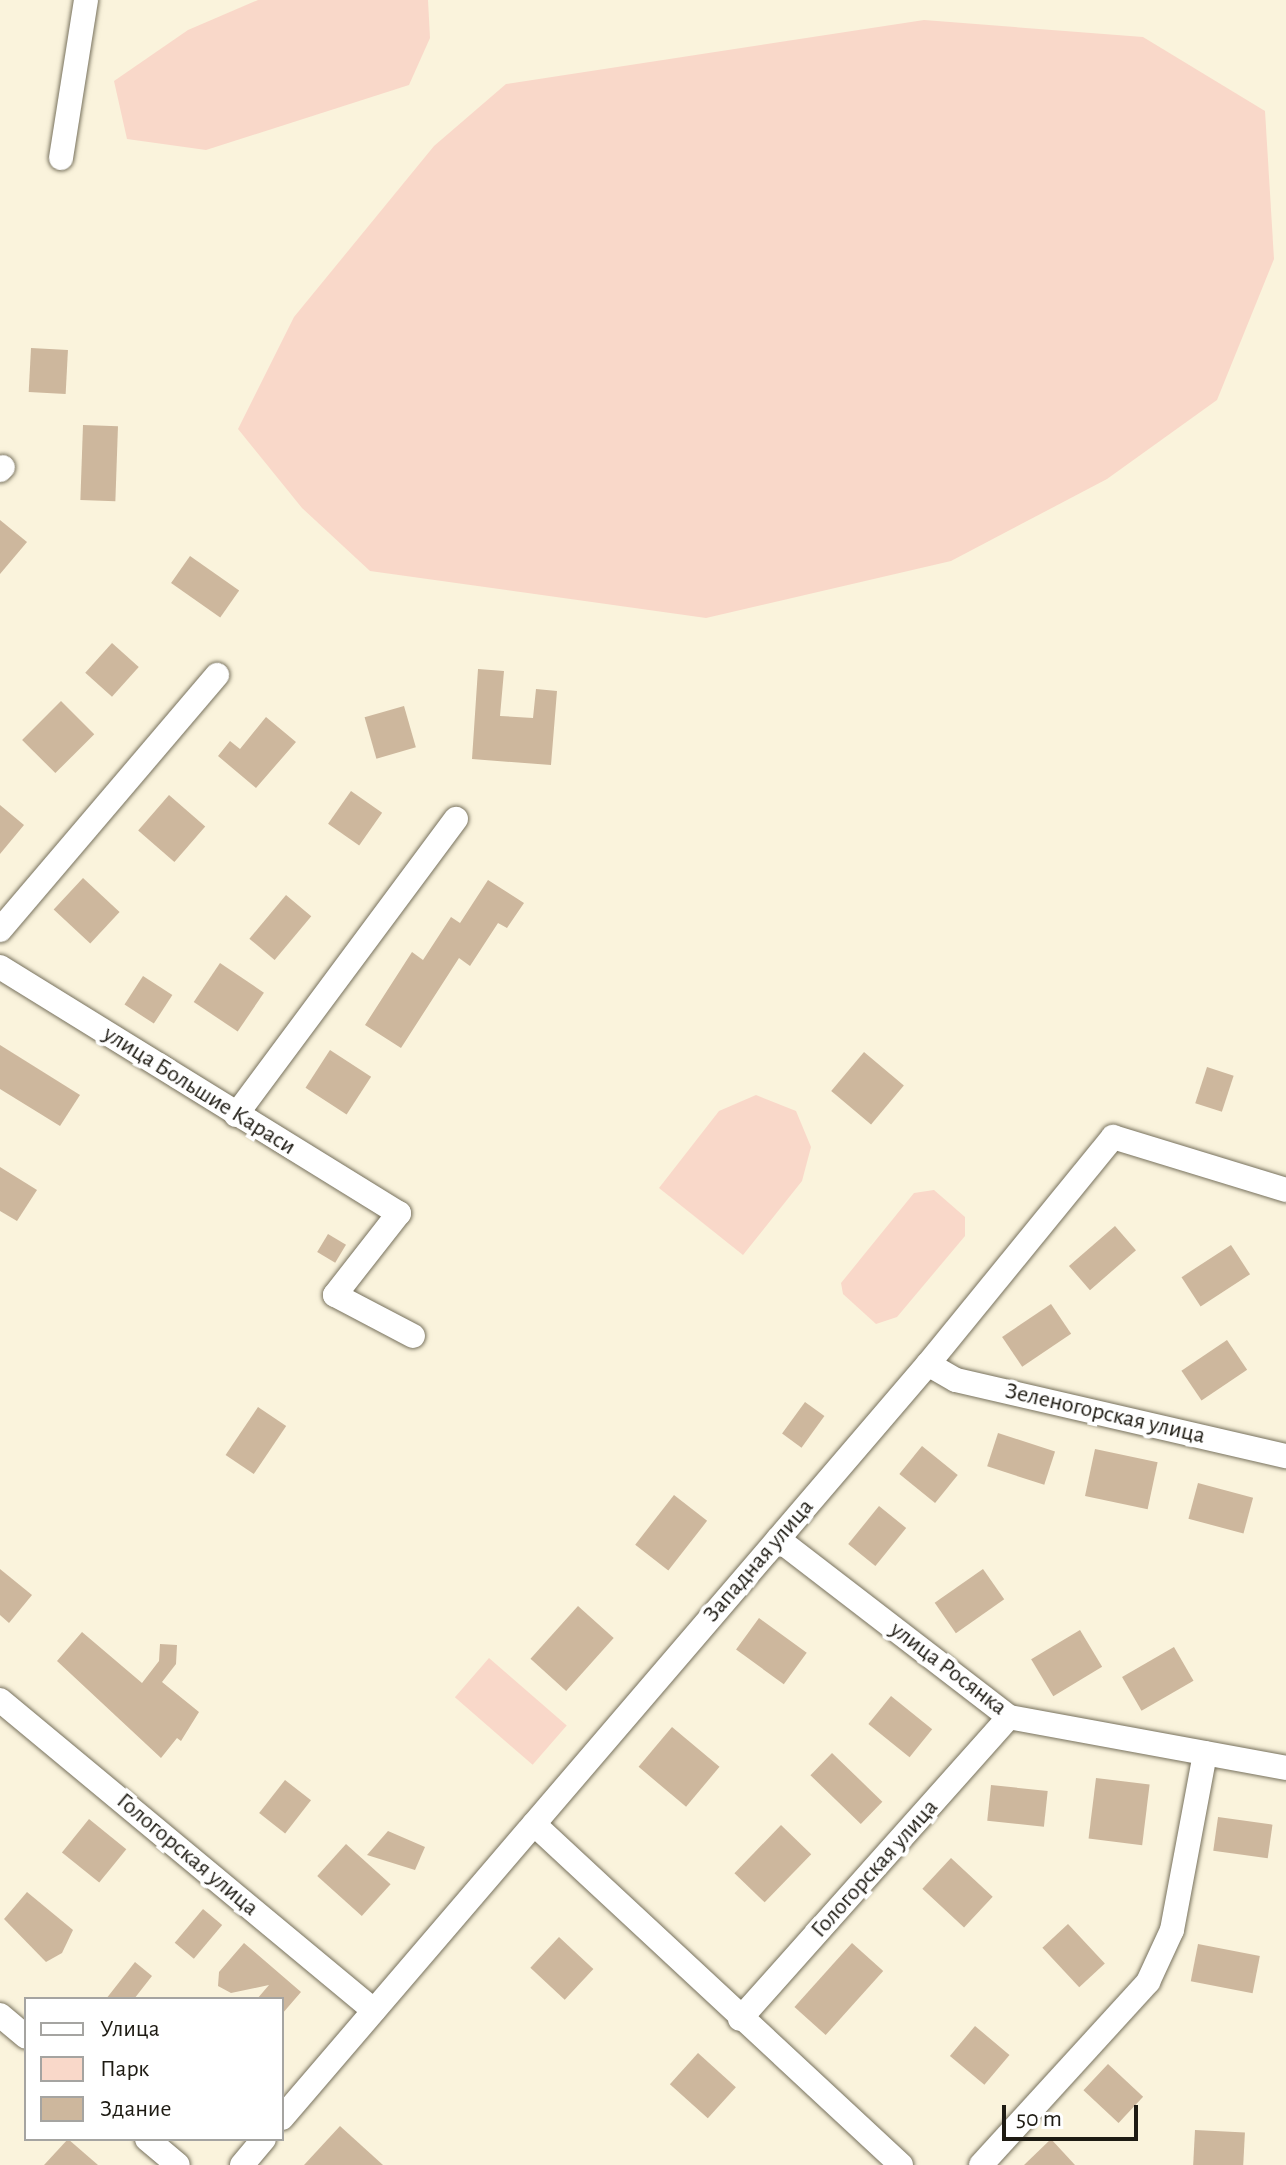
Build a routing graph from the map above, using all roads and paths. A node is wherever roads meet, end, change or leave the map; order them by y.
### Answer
1 (86, 0) edge
2 (61, 158) dead end
3 (217, 675) dead end
4 (456, 819) dead end
5 (0, 930) edge
6 (0, 967) edge
7 (236, 1115) junction
8 (1286, 1190) edge
9 (413, 1336) dead end
10 (928, 1364) junction
11 (1286, 1456) edge
12 (778, 1539) junction
13 (0, 1700) edge
14 (1009, 1717) junction
15 (1205, 1753) junction
16 (1286, 1768) edge
17 (534, 1824) junction
18 (374, 2011) junction
19 (0, 2015) edge
20 (740, 2019) junction
21 (24, 2035) edge
22 (284, 2116) edge
23 (149, 2141) edge
24 (262, 2141) edge
25 (178, 2165) edge
26 (242, 2165) edge
27 (901, 2165) edge
28 (981, 2165) edge

1 - 2 street
3 - 5 street
4 - 7 street
6 - 7 street, улица Большие Караси
7 - 9 street, улица Большие Караси
8 - 10 street, Западная улица
10 - 11 street, Зеленогорская улица
10 - 12 street, Западная улица
12 - 14 street, улица Росянка
12 - 17 street, Западная улица
13 - 18 street, Гологорская улица
14 - 15 street, улица Росянка
14 - 20 street, Гологорская улица
15 - 16 street, улица Росянка
15 - 28 street
17 - 18 street, Западная улица
17 - 20 street
18 - 22 street, Западная улица
19 - 21 street
20 - 27 street
23 - 25 street
24 - 26 street

